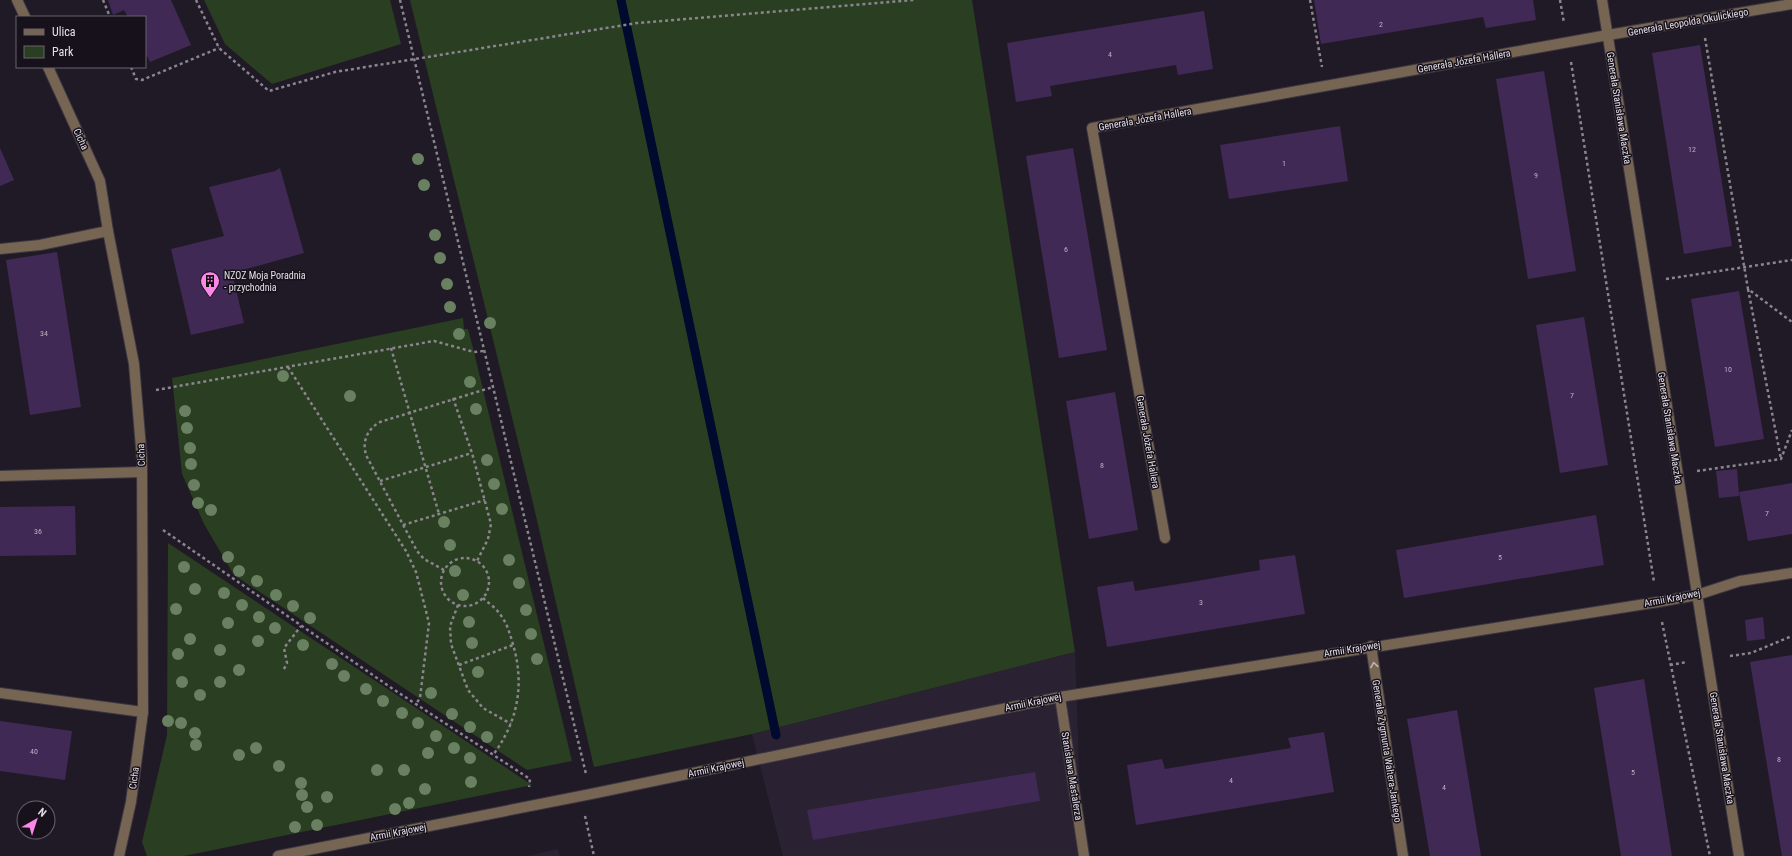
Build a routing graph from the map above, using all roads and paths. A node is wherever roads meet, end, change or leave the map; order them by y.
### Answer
1 (17, 0) edge
2 (103, 0) edge
3 (196, 0) edge
4 (400, 0) edge
5 (914, 0) edge
6 (1310, 0) edge
7 (1560, 0) edge
8 (1602, 0) edge
9 (1792, 4) edge
10 (25, 16) edge
11 (110, 16) edge
12 (1702, 19) junction
13 (1608, 35) junction
14 (1568, 42) junction
15 (219, 48) junction
16 (414, 59) junction
17 (48, 68) edge
18 (131, 68) edge
19 (1325, 86) junction
20 (108, 231) junction
21 (0, 249) edge
22 (1792, 260) edge
23 (1744, 267) junction
24 (1665, 279) dead end
25 (1748, 289) junction
26 (1792, 322) edge
27 (391, 348) junction
28 (484, 351) junction
29 (288, 367) junction
30 (493, 387) junction
31 (153, 391) dead end
32 (453, 398) junction
33 (409, 412) junction
34 (1792, 430) edge
35 (472, 453) junction
36 (1781, 459) junction
37 (425, 468) junction
38 (1696, 471) dead end
39 (142, 472) junction
40 (0, 476) edge
41 (380, 481) junction
42 (485, 500) junction
43 (439, 514) junction
44 (162, 523) dead end
45 (403, 525) junction
46 (1165, 538) dead end
47 (477, 561) junction
48 (444, 570) junction
49 (1792, 573) edge
50 (1697, 595) junction
51 (483, 598) junction
52 (1658, 602) junction
53 (458, 605) junction
54 (301, 626) junction
55 (1792, 636) edge
56 (514, 645) junction
57 (1371, 646) junction
58 (1730, 656) dead end
59 (1694, 661) dead end
60 (459, 665) junction
61 (1670, 665) junction
62 (284, 669) dead end
63 (0, 693) edge
64 (1060, 697) junction
65 (416, 704) junction
66 (143, 712) junction
67 (512, 724) junction
68 (493, 755) junction
69 (580, 778) dead end
70 (536, 788) dead end
71 (586, 817) dead end
72 (119, 856) edge
73 (278, 856) edge
74 (594, 856) edge
75 (1084, 856) edge
76 (1403, 856) edge
77 (1710, 856) edge
78 (1739, 856) edge

1 - 10 street
2 - 11 path
3 - 15 path
4 - 16 path
5 - 16 path
6 - 19 path
7 - 14 path
8 - 13 street, Generała Stanisława Maczka
9 - 12 street, Generała Leopolda Okulickiego
12 - 13 street, Generała Leopolda Okulickiego
12 - 23 path
13 - 14 street, Generała Józefa Hallera
13 - 50 street, Generała Stanisława Maczka
14 - 19 street, Generała Józefa Hallera
14 - 52 path
15 - 16 path
15 - 18 path
16 - 28 path
17 - 20 street, Cicha
19 - 46 street, Generała Józefa Hallera
20 - 21 street
20 - 39 street, Cicha
22 - 23 path
23 - 24 path
23 - 25 path
25 - 26 path
25 - 36 path
27 - 28 path
27 - 29 path
27 - 33 path
28 - 30 path
29 - 31 path
29 - 65 path
30 - 32 path
30 - 69 path
32 - 33 path
32 - 35 path
33 - 37 path
33 - 41 path
34 - 36 path
35 - 37 path
35 - 42 path
36 - 38 path
37 - 41 path
37 - 43 path
39 - 40 street
39 - 66 street, Cicha
41 - 45 path
42 - 43 path
42 - 47 path
43 - 45 path
44 - 54 path
45 - 48 path
47 - 48 path
47 - 51 path
48 - 53 path
49 - 50 street, Armii Krajowej
50 - 52 street, Armii Krajowej
50 - 78 street, Generała Stanisława Maczka
51 - 53 path
51 - 56 path
52 - 57 street, Armii Krajowej
52 - 61 path
53 - 60 path
54 - 62 path
54 - 65 path
55 - 58 path
56 - 60 path
56 - 67 path
57 - 64 street, Armii Krajowej
76 -> 57 street, Generała Zygmunta Waltera-Jankego
59 - 61 path
60 - 67 path
61 - 77 path
63 - 66 street
64 - 73 street, Armii Krajowej
64 - 75 street, Stanisława Mastalerza
65 - 68 path
66 - 72 street, Cicha
67 - 68 path
68 - 70 path
71 - 74 path

